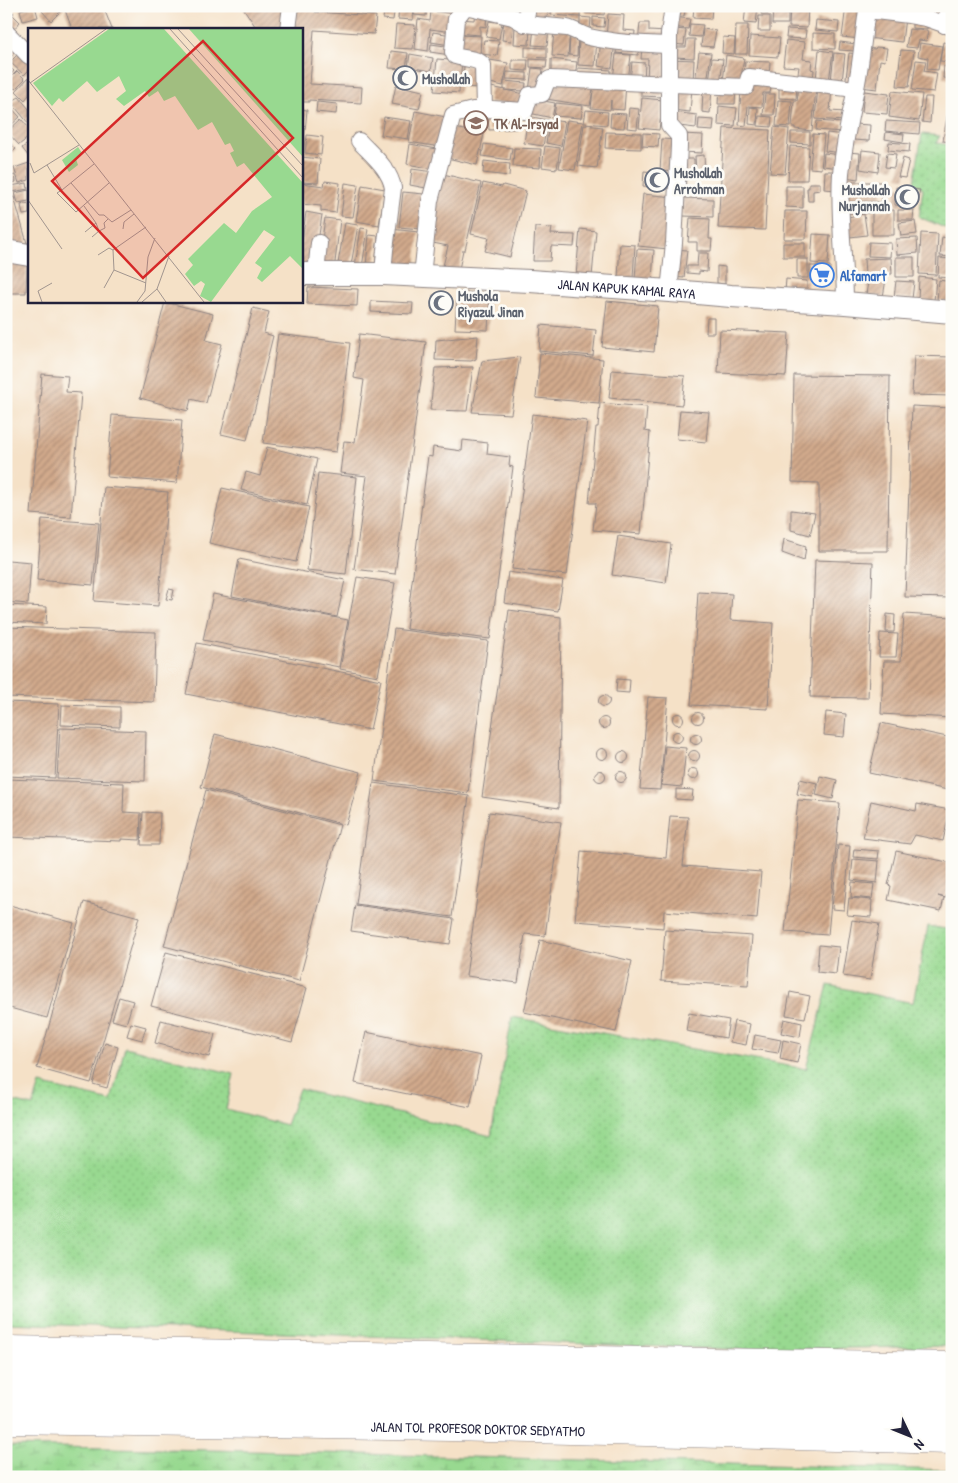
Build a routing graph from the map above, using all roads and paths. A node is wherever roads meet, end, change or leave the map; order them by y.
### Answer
1 (291, 6) edge
2 (465, 6) edge
3 (528, 6) edge
4 (673, 6) edge
5 (949, 6) edge
6 (867, 8) edge
7 (525, 24) junction
8 (948, 26) edge
9 (288, 28) edge
10 (6, 32) edge
11 (669, 45) junction
12 (28, 55) edge
13 (668, 84) junction
14 (856, 89) junction
15 (484, 109) junction
16 (359, 141) dead end
17 (319, 243) dead end
18 (6, 251) edge
19 (28, 255) edge
20 (309, 274) edge
21 (383, 274) junction
22 (422, 276) junction
23 (669, 291) junction
24 (845, 303) junction
25 (952, 312) edge
26 (6, 1350) edge
27 (952, 1366) edge
28 (6, 1375) edge
29 (952, 1392) edge
30 (6, 1401) edge
31 (952, 1413) edge
32 (6, 1420) edge
33 (952, 1440) edge

1 - 9 street
2 - 7 street
2 - 15 street
3 - 7 street
4 - 11 street
5 - 8 street
6 - 8 street
6 - 14 street
7 - 11 street
10 - 12 street
11 - 13 street
13 - 14 street
13 - 15 street
13 - 23 street
14 - 24 street
15 - 22 street
16 - 21 street
17 - 20 street
18 - 19 main road
20 - 21 main road, JALAN KAPUK KAMAL RAYA
21 - 22 main road, JALAN KAPUK KAMAL RAYA
22 - 23 main road, JALAN KAPUK KAMAL RAYA
23 - 24 main road, JALAN KAPUK KAMAL RAYA
24 - 25 main road, JALAN KAPUK KAMAL RAYA
26 - 27 highway
28 - 29 highway
30 - 31 highway, JALAN TOL PROFESOR DOKTOR SEDYATMO
32 - 33 highway, JALAN TOL PROFESOR DOKTOR SEDYATMO

